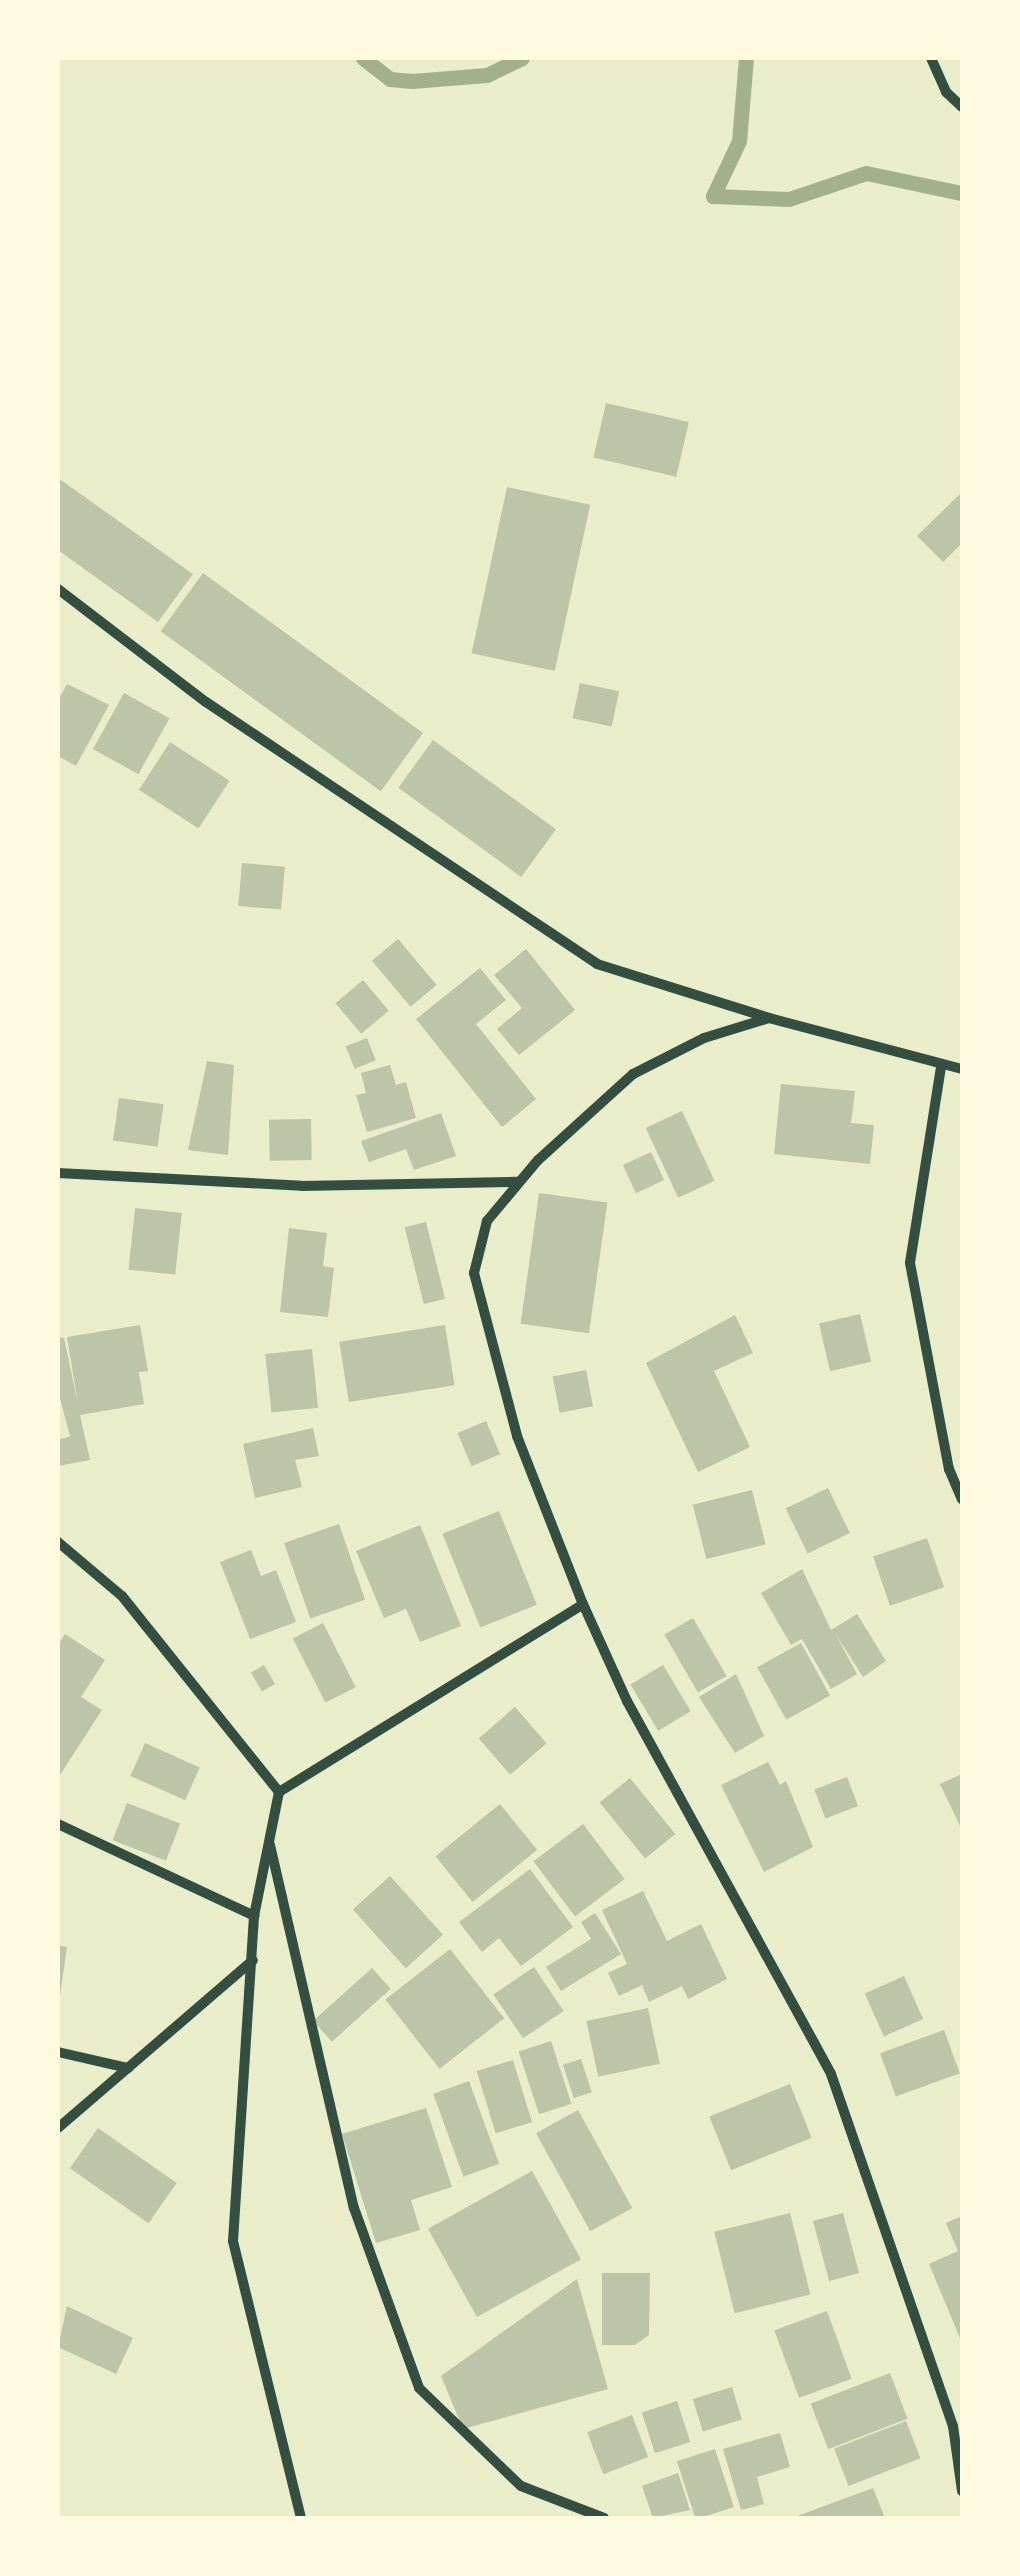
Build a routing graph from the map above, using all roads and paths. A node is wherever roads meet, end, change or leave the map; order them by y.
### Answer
1 (932, 58) edge
2 (962, 108) edge
3 (58, 589) edge
4 (770, 1018) junction
5 (942, 1066) junction
6 (962, 1069) edge
7 (58, 1172) edge
8 (518, 1182) junction
9 (962, 1499) edge
10 (58, 1542) edge
11 (583, 1604) junction
12 (279, 1792) junction
13 (58, 1824) edge
14 (269, 1840) junction
15 (254, 1916) junction
16 (253, 1960) junction
17 (58, 2052) edge
18 (128, 2068) junction
19 (58, 2128) edge
20 (962, 2491) edge
21 (301, 2518) edge
22 (604, 2518) edge

1 - 2 street
3 - 4 street
4 - 5 street
4 - 8 street
5 - 6 street
5 - 9 street
7 - 8 street
8 - 11 street
10 - 12 street
11 - 12 street
11 - 20 street
12 - 14 street
13 - 15 street
14 - 15 street
14 - 22 street
15 - 16 street
16 - 18 street
16 - 21 street
17 - 18 street
18 - 19 street

